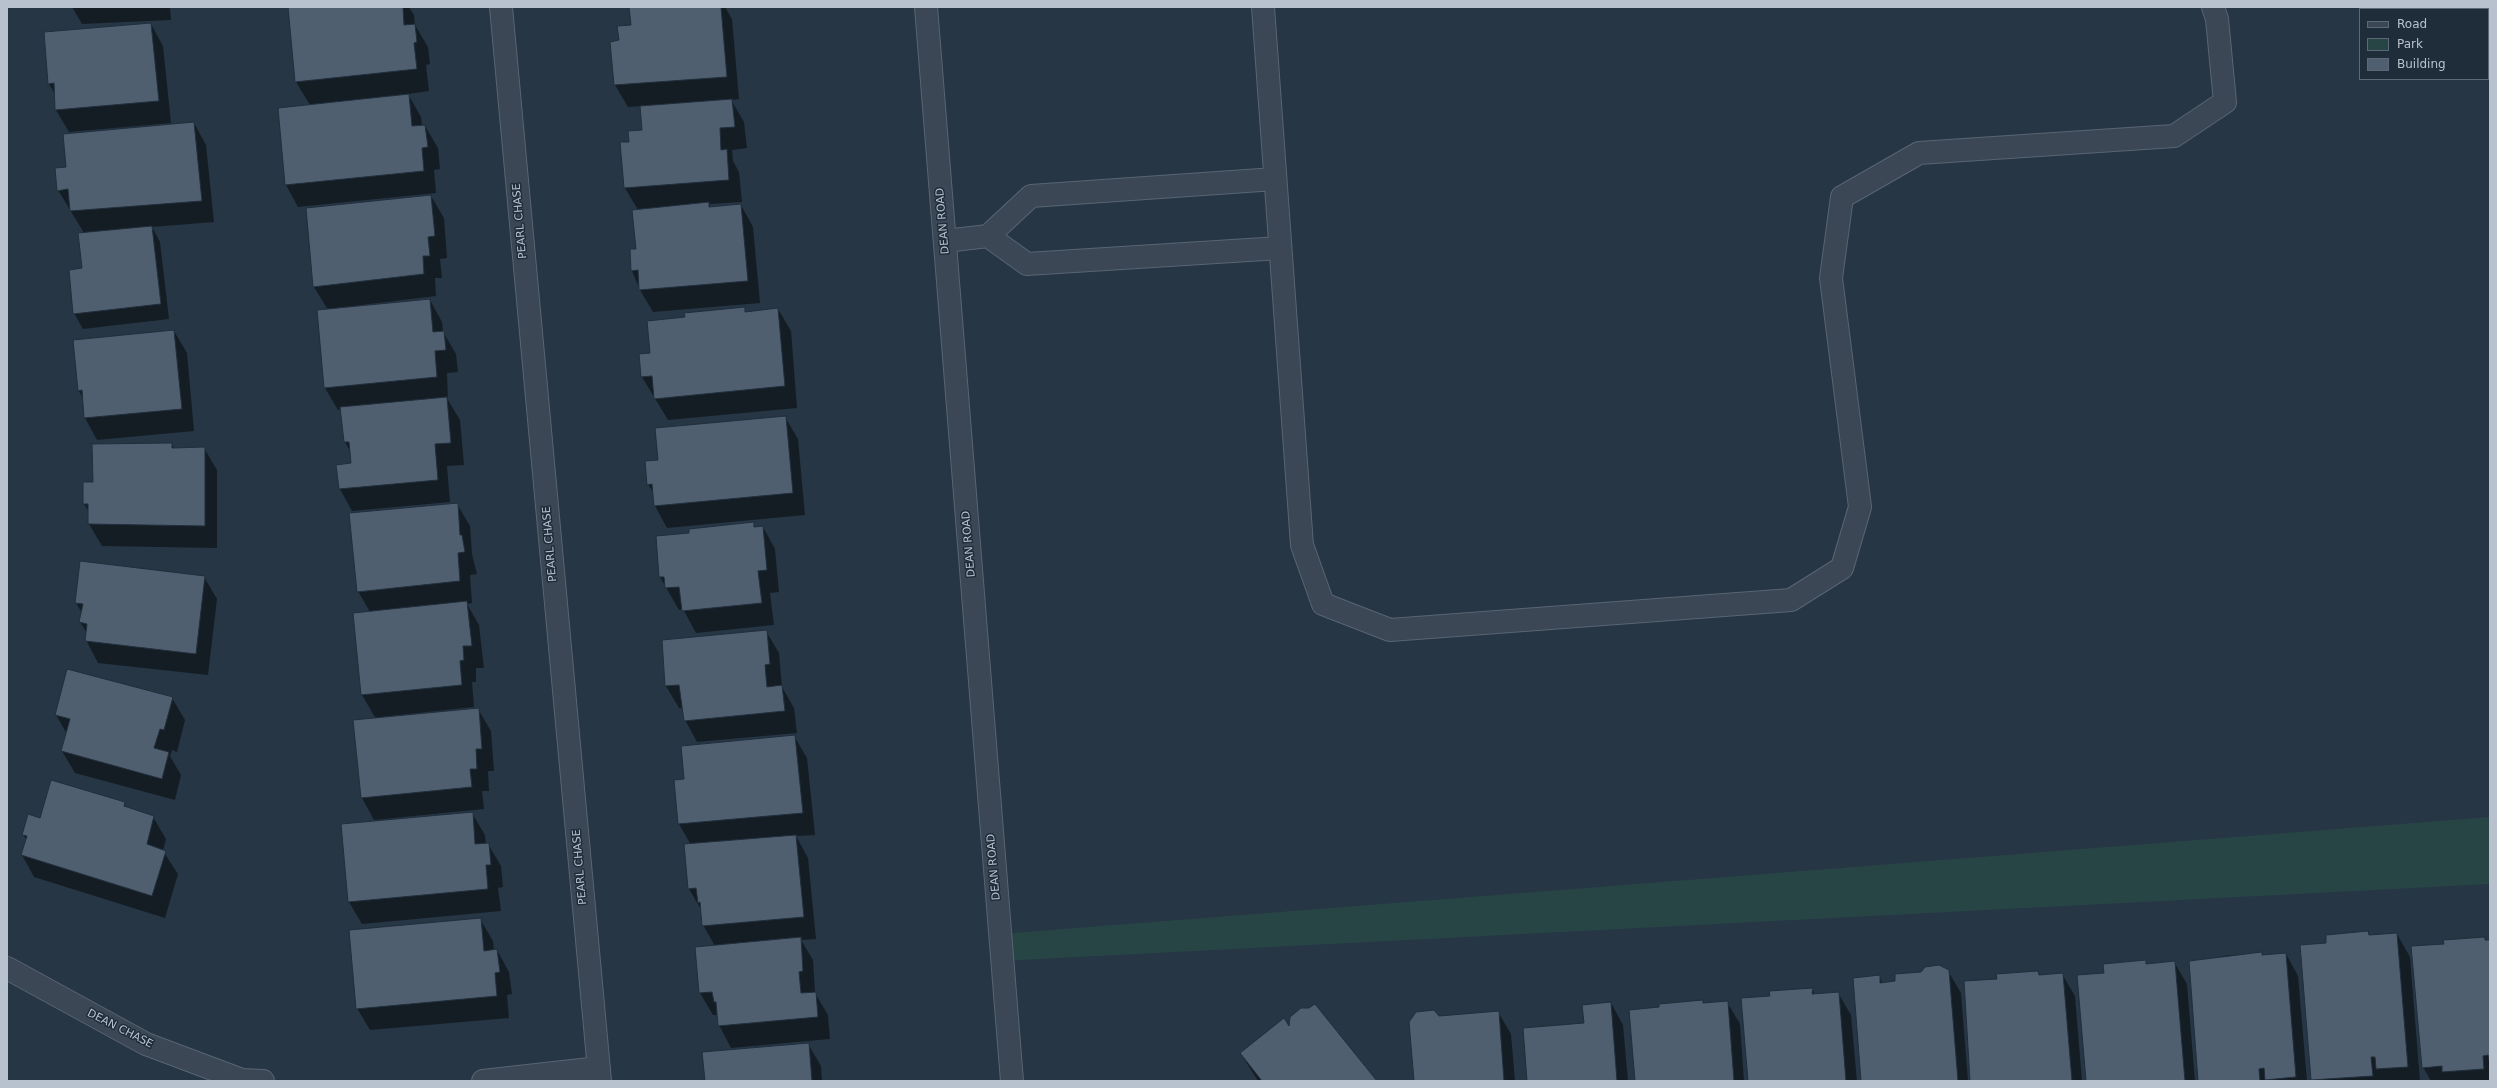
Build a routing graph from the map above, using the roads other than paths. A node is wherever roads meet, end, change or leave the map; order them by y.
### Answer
1 (501, 7) edge
2 (926, 7) edge
3 (1263, 7) edge
4 (2213, 7) edge
5 (1275, 179) junction
6 (988, 236) junction
7 (945, 241) junction
8 (1280, 248) junction
9 (7, 968) edge
10 (600, 1074) edge
11 (263, 1081) edge
12 (483, 1081) edge
13 (1012, 1081) edge

1 - 10 street, PEARL CHASE
2 - 7 street, DEAN ROAD
3 - 5 street
4 - 8 street
5 - 6 street
5 - 8 street
6 - 7 street
6 - 8 street
7 - 13 street, DEAN ROAD
9 - 11 street, DEAN CHASE
10 - 12 street

